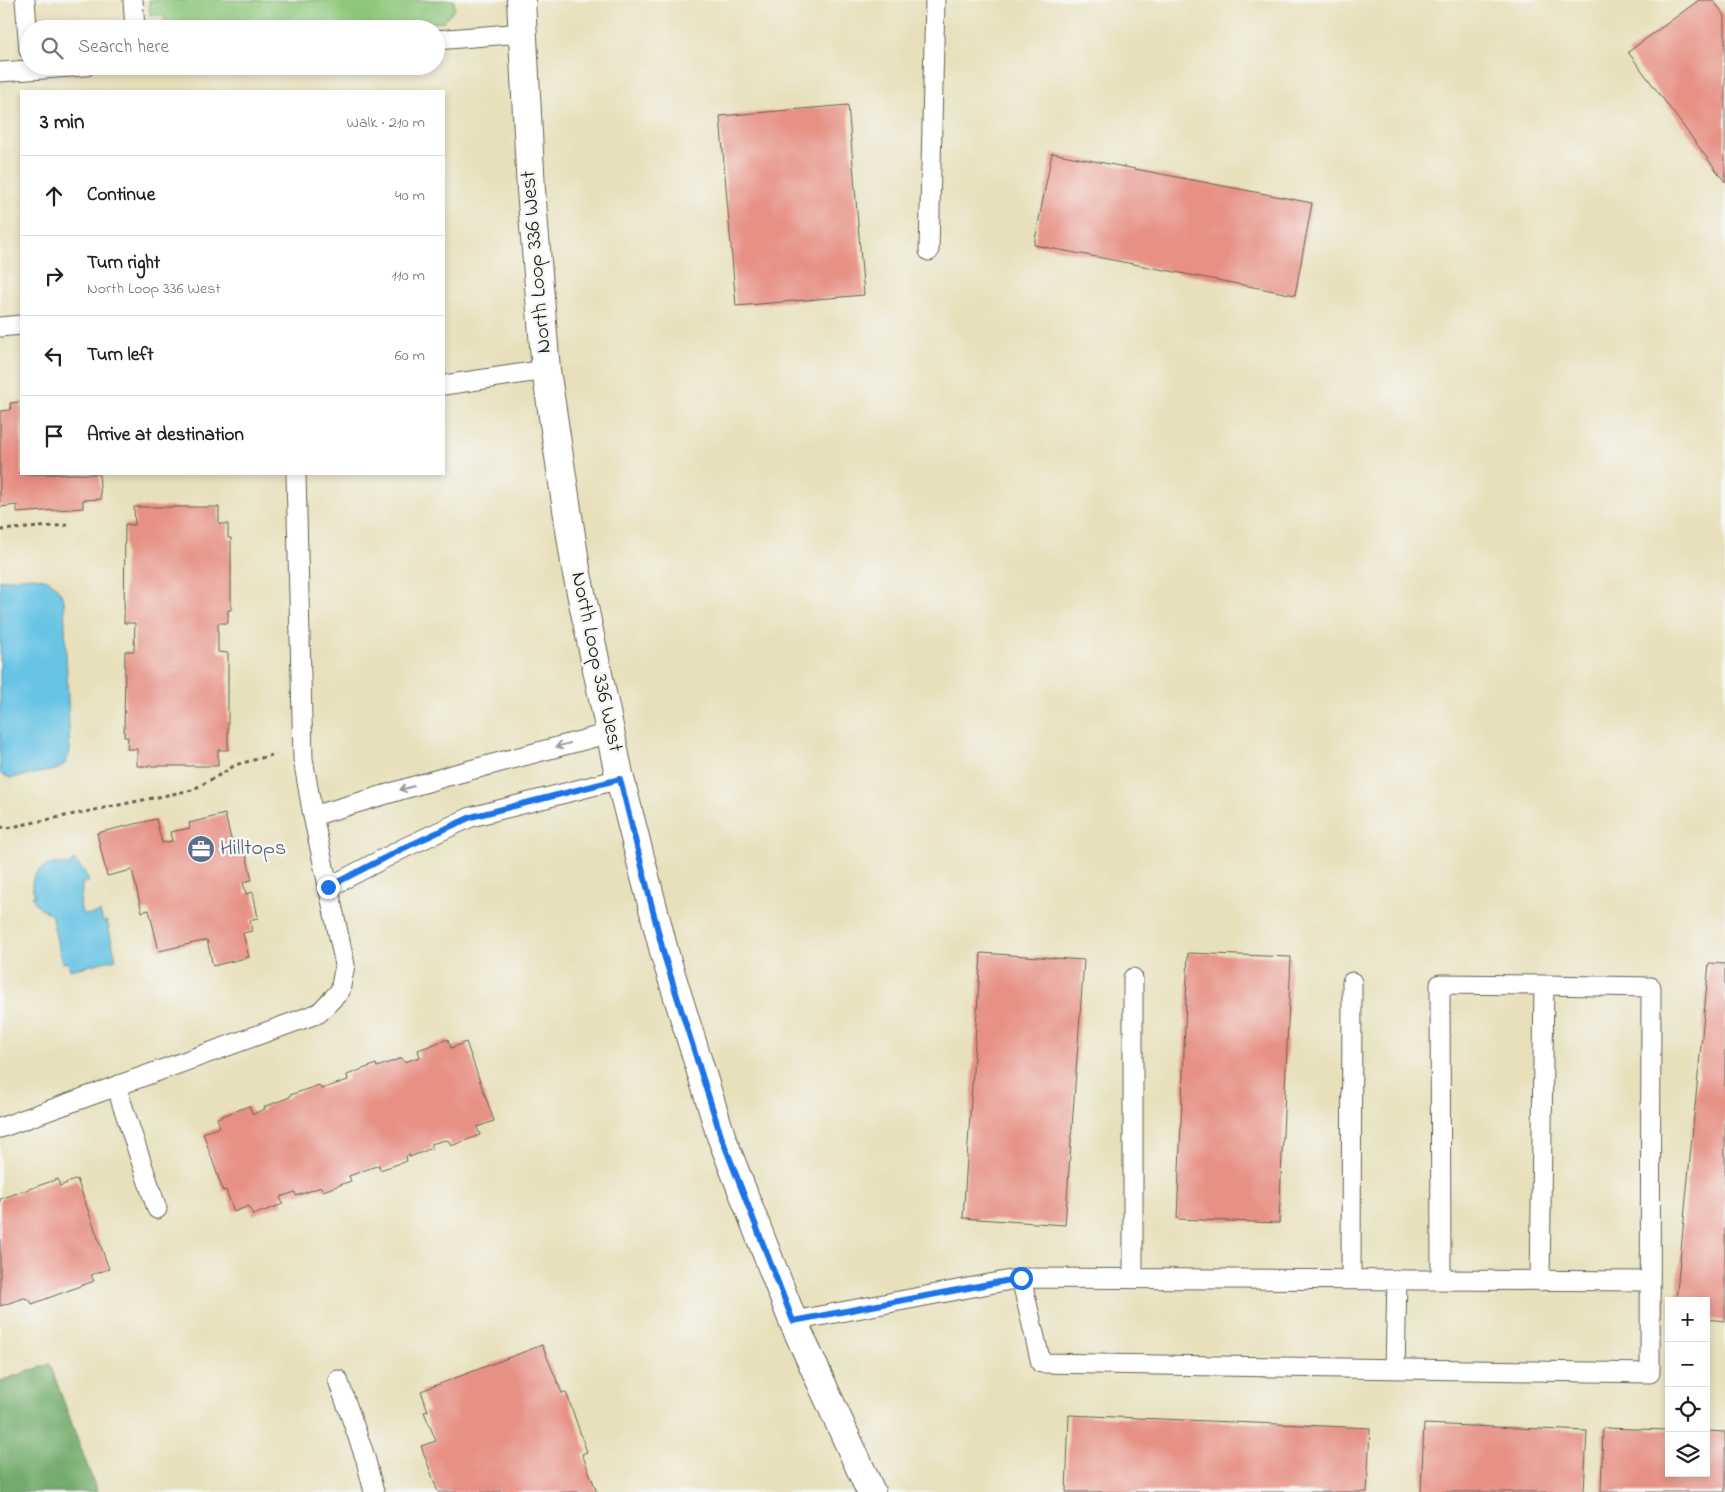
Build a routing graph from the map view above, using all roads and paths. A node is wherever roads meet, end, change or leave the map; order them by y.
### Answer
1 (25, 0) edge
2 (133, 0) edge
3 (522, 0) edge
4 (935, 0) edge
5 (27, 20) edge
6 (135, 20) edge
7 (523, 33) junction
8 (445, 39) edge
9 (20, 69) edge
10 (0, 72) edge
11 (929, 251) dead end
12 (20, 326) edge
13 (0, 327) edge
14 (546, 370) junction
15 (445, 385) edge
16 (296, 475) edge
17 (68, 525) dead end
18 (0, 530) edge
19 (610, 733) junction
20 (303, 747) junction
21 (620, 779) junction
22 (313, 816) junction
23 (0, 827) edge
24 (328, 887) junction
25 (1133, 978) dead end
26 (1352, 982) dead end
27 (1544, 985) junction
28 (116, 1086) junction
29 (0, 1128) edge
30 (157, 1209) dead end
31 (1021, 1278) junction
32 (1133, 1279) junction
33 (1351, 1279) junction
34 (1398, 1280) junction
35 (1441, 1280) junction
36 (1540, 1281) junction
37 (1650, 1281) junction
38 (793, 1321) junction
39 (1395, 1368) junction
40 (338, 1380) dead end
41 (374, 1492) edge
42 (871, 1492) edge

1 - 5 lane
2 - 6 lane
3 - 7 main road, North Loop 336 West
4 - 11 lane
7 - 8 lane
7 - 14 main road, North Loop 336 West
9 - 10 lane
12 - 13 lane
14 - 15 lane
14 - 19 main road, North Loop 336 West
16 - 20 lane
17 - 18 path
19 - 21 main road, North Loop 336 West
19 -> 22 lane
20 - 22 lane
20 - 23 path
21 - 24 lane
21 - 38 main road, North Loop 336 West
22 - 24 lane
24 - 28 lane
25 - 32 lane
26 - 33 lane
27 - 35 lane
27 - 36 lane
27 - 37 lane
28 - 29 lane
28 - 30 lane
31 - 32 lane
31 - 38 lane
31 - 39 lane
32 - 33 lane
33 - 34 lane
34 - 35 lane
34 - 39 lane
35 - 36 lane
36 - 37 lane
37 - 39 lane
38 - 42 main road, North Loop 336 West
40 - 41 lane

